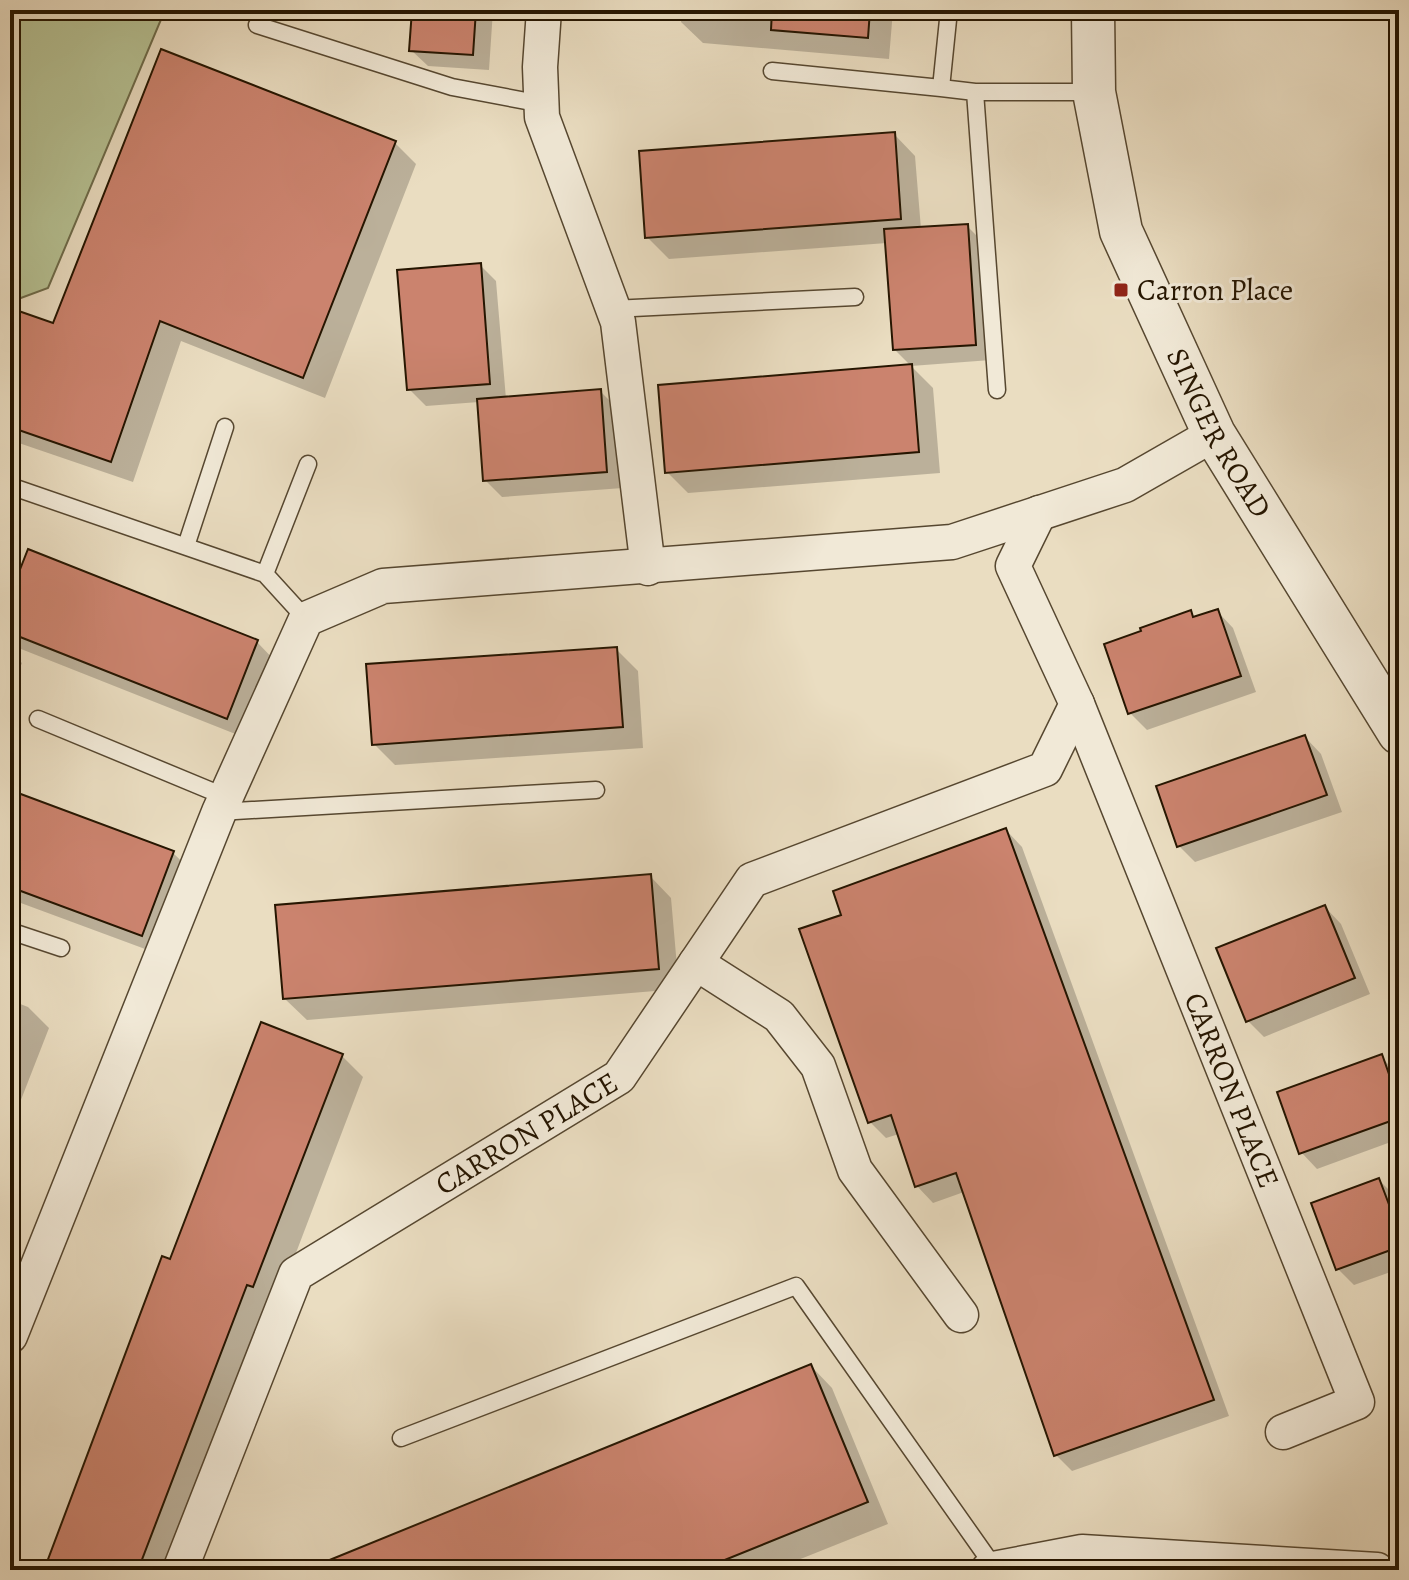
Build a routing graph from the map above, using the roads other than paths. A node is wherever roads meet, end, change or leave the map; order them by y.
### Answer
1 (544, 10) edge
2 (949, 10) edge
3 (1093, 10) edge
4 (257, 25) dead end
5 (772, 71) dead end
6 (941, 88) junction
7 (975, 92) junction
8 (1094, 92) junction
9 (542, 104) junction
10 (855, 297) dead end
11 (613, 309) junction
12 (997, 390) dead end
13 (225, 427) dead end
14 (1214, 434) junction
15 (308, 464) dead end
16 (10, 486) edge
17 (1039, 513) junction
18 (186, 546) junction
19 (648, 568) junction
20 (265, 574) junction
21 (306, 619) junction
22 (1077, 704) junction
23 (38, 719) dead end
24 (1399, 733) edge
25 (596, 790) dead end
26 (222, 805) junction
27 (10, 931) edge
28 (61, 948) dead end
29 (696, 963) junction
30 (961, 1315) dead end
31 (10, 1336) edge
32 (1283, 1432) dead end
33 (401, 1438) dead end
34 (991, 1569) edge
35 (180, 1570) edge
36 (1377, 1570) edge

1 - 9 street
2 - 6 lane
3 - 8 street, SINGER ROAD
4 - 9 lane
5 - 6 lane
6 - 7 lane
7 - 8 lane
7 - 12 lane
8 - 14 street, SINGER ROAD
9 - 11 street
10 - 11 lane
11 - 19 street
13 - 18 lane
14 - 17 street
14 - 24 street, SINGER ROAD
15 - 20 lane
16 - 18 lane
17 - 19 street
17 - 22 street, CARRON PLACE
18 - 20 lane
19 - 21 street
20 - 21 lane
21 - 26 street
22 - 29 street, CARRON PLACE
22 - 32 street, CARRON PLACE
23 - 26 lane
25 - 26 lane
26 - 31 street
27 - 28 lane
29 - 30 street
29 - 35 street, CARRON PLACE
33 - 34 lane
34 - 36 street

